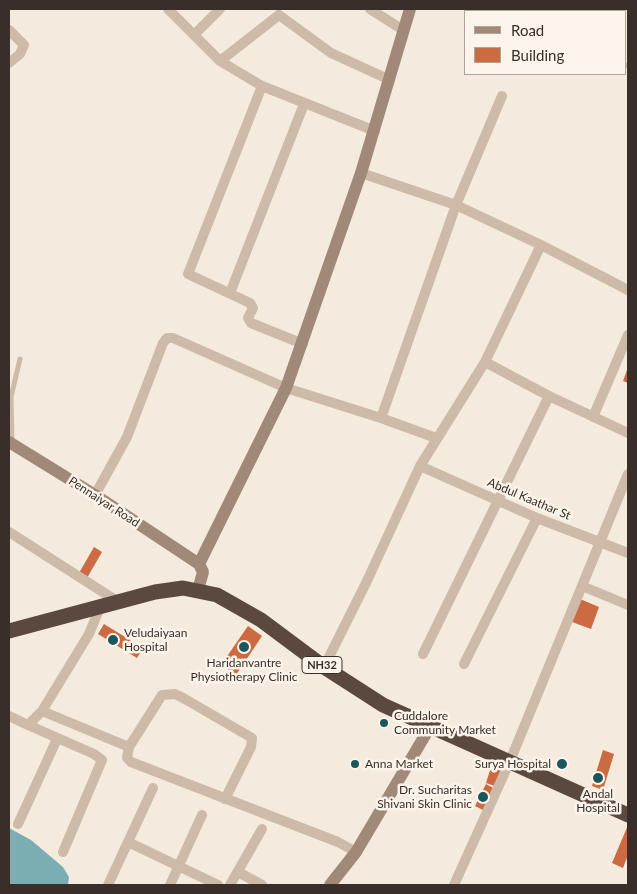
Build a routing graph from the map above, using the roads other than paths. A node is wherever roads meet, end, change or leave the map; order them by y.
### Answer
1 (168, 9) edge
2 (220, 9) edge
3 (370, 9) edge
4 (410, 9) edge
5 (282, 12) edge
6 (9, 30) edge
7 (403, 30) junction
8 (194, 35) junction
9 (220, 61) junction
10 (9, 63) edge
11 (390, 80) junction
12 (262, 86) junction
13 (502, 96) dead end
14 (304, 104) junction
15 (375, 131) junction
16 (361, 173) junction
17 (456, 205) junction
18 (541, 245) junction
19 (628, 290) edge
20 (230, 293) junction
21 (628, 336) edge
22 (303, 344) junction
23 (20, 359) dead end
24 (485, 362) junction
25 (286, 388) junction
26 (549, 396) junction
27 (593, 417) junction
28 (381, 418) junction
29 (628, 433) edge
30 (436, 438) junction
31 (10, 443) edge
32 (420, 466) junction
33 (628, 474) edge
34 (95, 495) junction
35 (500, 500) junction
36 (537, 518) junction
37 (9, 532) edge
38 (599, 541) junction
39 (628, 553) edge
40 (201, 568) junction
41 (582, 586) junction
42 (198, 590) junction
43 (217, 595) junction
44 (117, 601) junction
45 (101, 605) junction
46 (628, 605) edge
47 (9, 631) edge
48 (423, 654) dead end
49 (464, 664) dead end
50 (324, 667) junction
51 (42, 711) junction
52 (9, 716) edge
53 (28, 725) junction
54 (430, 726) junction
55 (57, 739) junction
56 (129, 748) junction
57 (510, 761) junction
58 (153, 788) dead end
59 (226, 799) junction
60 (627, 810) edge
61 (202, 815) dead end
62 (18, 824) dead end
63 (262, 829) dead end
64 (128, 842) junction
65 (62, 852) dead end
66 (356, 852) junction
67 (178, 866) junction
68 (238, 872) junction
69 (108, 885) edge
70 (170, 885) edge
71 (218, 885) edge
72 (230, 885) edge
73 (262, 885) edge
74 (330, 885) edge
75 (454, 885) edge

1 - 8 street
2 - 8 street
3 - 7 street
4 - 7 street
5 - 9 street
5 - 11 street
6 - 10 street
7 - 11 street
8 - 9 street
9 - 12 street
11 - 15 street
12 - 14 street
12 - 20 street
13 - 17 street
14 - 15 street
14 - 20 street
15 - 16 street
16 - 17 street
16 - 22 street
17 - 18 street
17 - 28 street
18 - 19 street
18 - 24 street
20 - 22 street
21 - 27 street
22 - 25 street
23 - 31 lane
24 - 26 street
24 - 30 street
25 - 28 street
25 - 34 street
25 - 40 street
26 - 27 street
26 - 35 street
27 - 29 street
28 - 30 street
30 - 32 street
31 - 34 street, Pennaiyar Road
32 - 35 street, Abdul Kaathar St
32 - 50 street
33 - 38 street
34 - 40 street, Pennaiyar Road
35 - 36 street, Abdul Kaathar St
35 - 48 street
36 - 38 street, Abdul Kaathar St
36 - 49 street
37 - 44 street
38 - 39 street, Abdul Kaathar St
38 - 41 street
40 - 42 street
40 - 43 street
41 - 46 street
41 - 57 street
42 - 43 highway, NH32
42 - 44 highway, NH32
43 - 50 highway, NH32
44 - 45 highway, NH32
45 - 47 highway, NH32
45 - 51 street
50 - 54 highway, NH32
51 - 53 street
51 - 56 street
52 - 53 street
53 - 55 street
54 - 57 highway, NH32
54 - 66 street
55 - 62 street
55 - 65 street
56 - 59 street
56 - 59 street
57 - 60 highway, NH32
57 - 75 street
58 - 64 street
59 - 66 street
61 - 67 street
63 - 68 street
64 - 67 street
64 - 69 street
66 - 74 street
67 - 70 street
67 - 71 street
68 - 72 street
68 - 73 street

